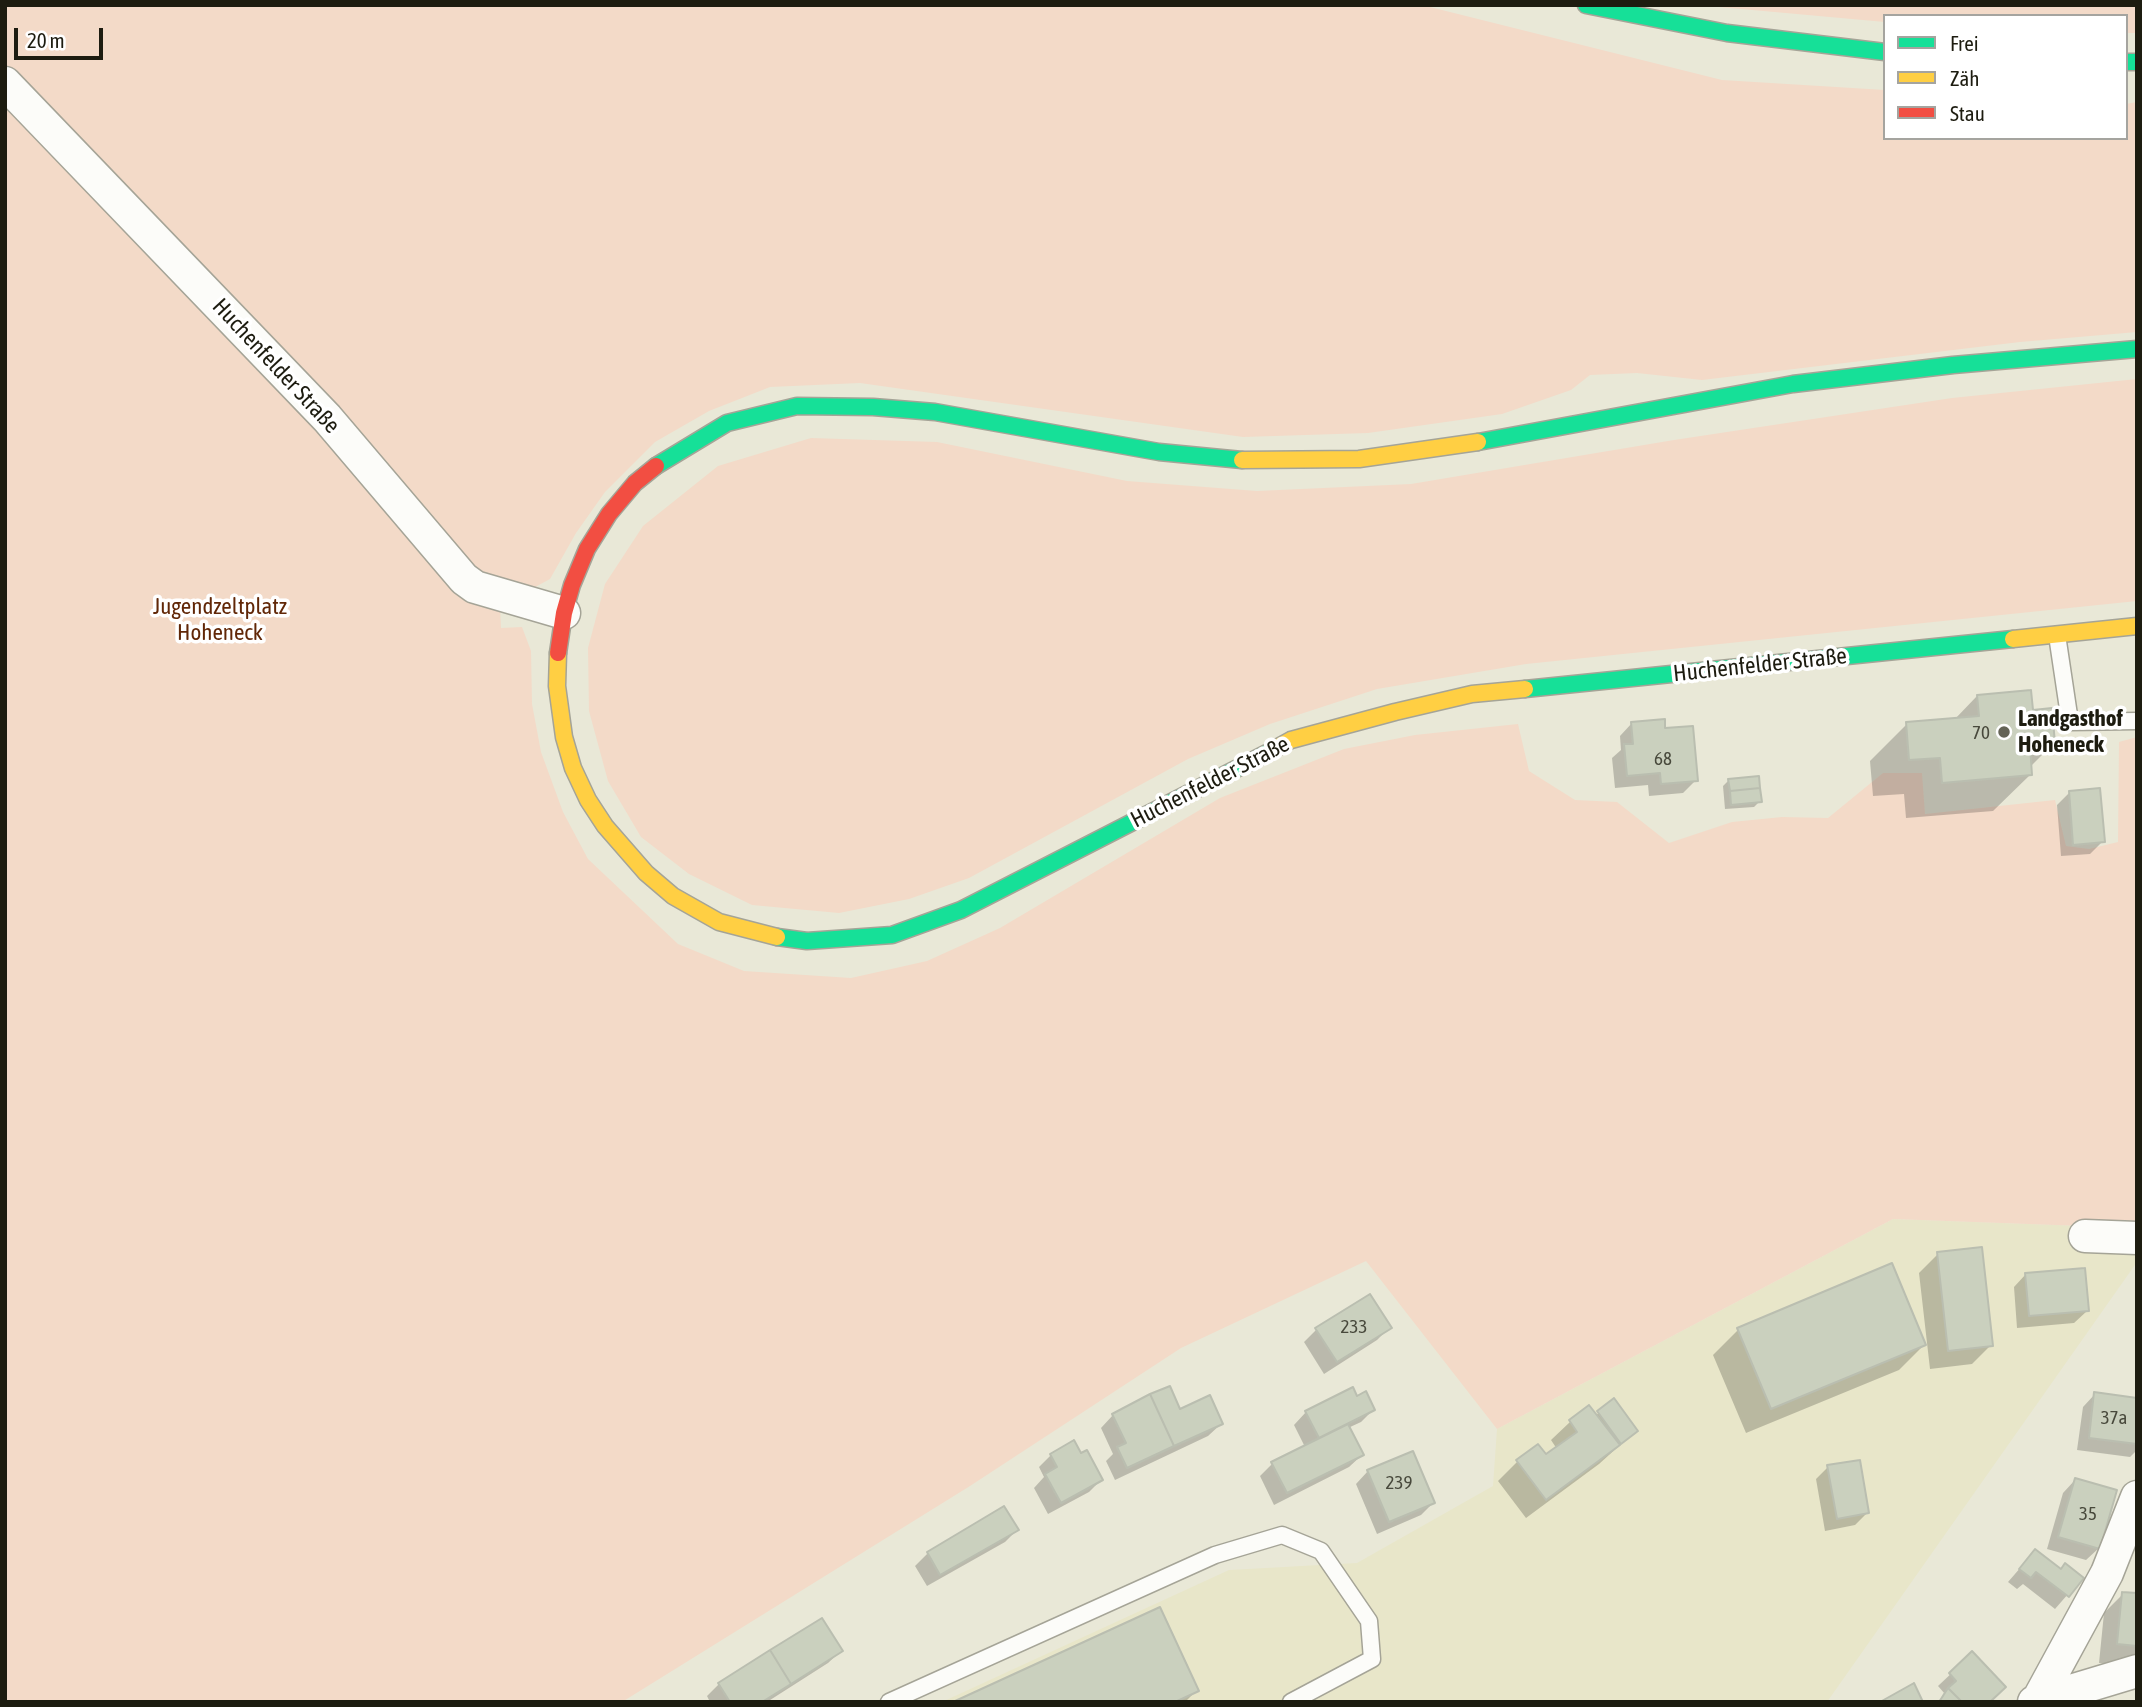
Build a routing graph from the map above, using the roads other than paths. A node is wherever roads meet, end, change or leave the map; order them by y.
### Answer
1 (1586, 5) edge
2 (1883, 52) edge
3 (5, 83) edge
4 (2137, 349) edge
5 (564, 613) junction
6 (2137, 626) edge
7 (2057, 635) junction
8 (2137, 721) edge
9 (2085, 1236) dead end
10 (2137, 1238) edge
11 (2137, 1497) edge
12 (2137, 1671) edge
13 (2036, 1701) edge
14 (888, 1702) edge
15 (1291, 1702) edge

1 - 2 main road
3 - 5 street, Huchenfelder Straße
4 - 5 main road, Huchenfelder Straße
5 - 7 main road, Huchenfelder Straße
6 - 7 main road, Huchenfelder Straße
7 - 8 lane
9 - 10 street
11 - 13 street
12 - 13 street
14 - 15 lane

